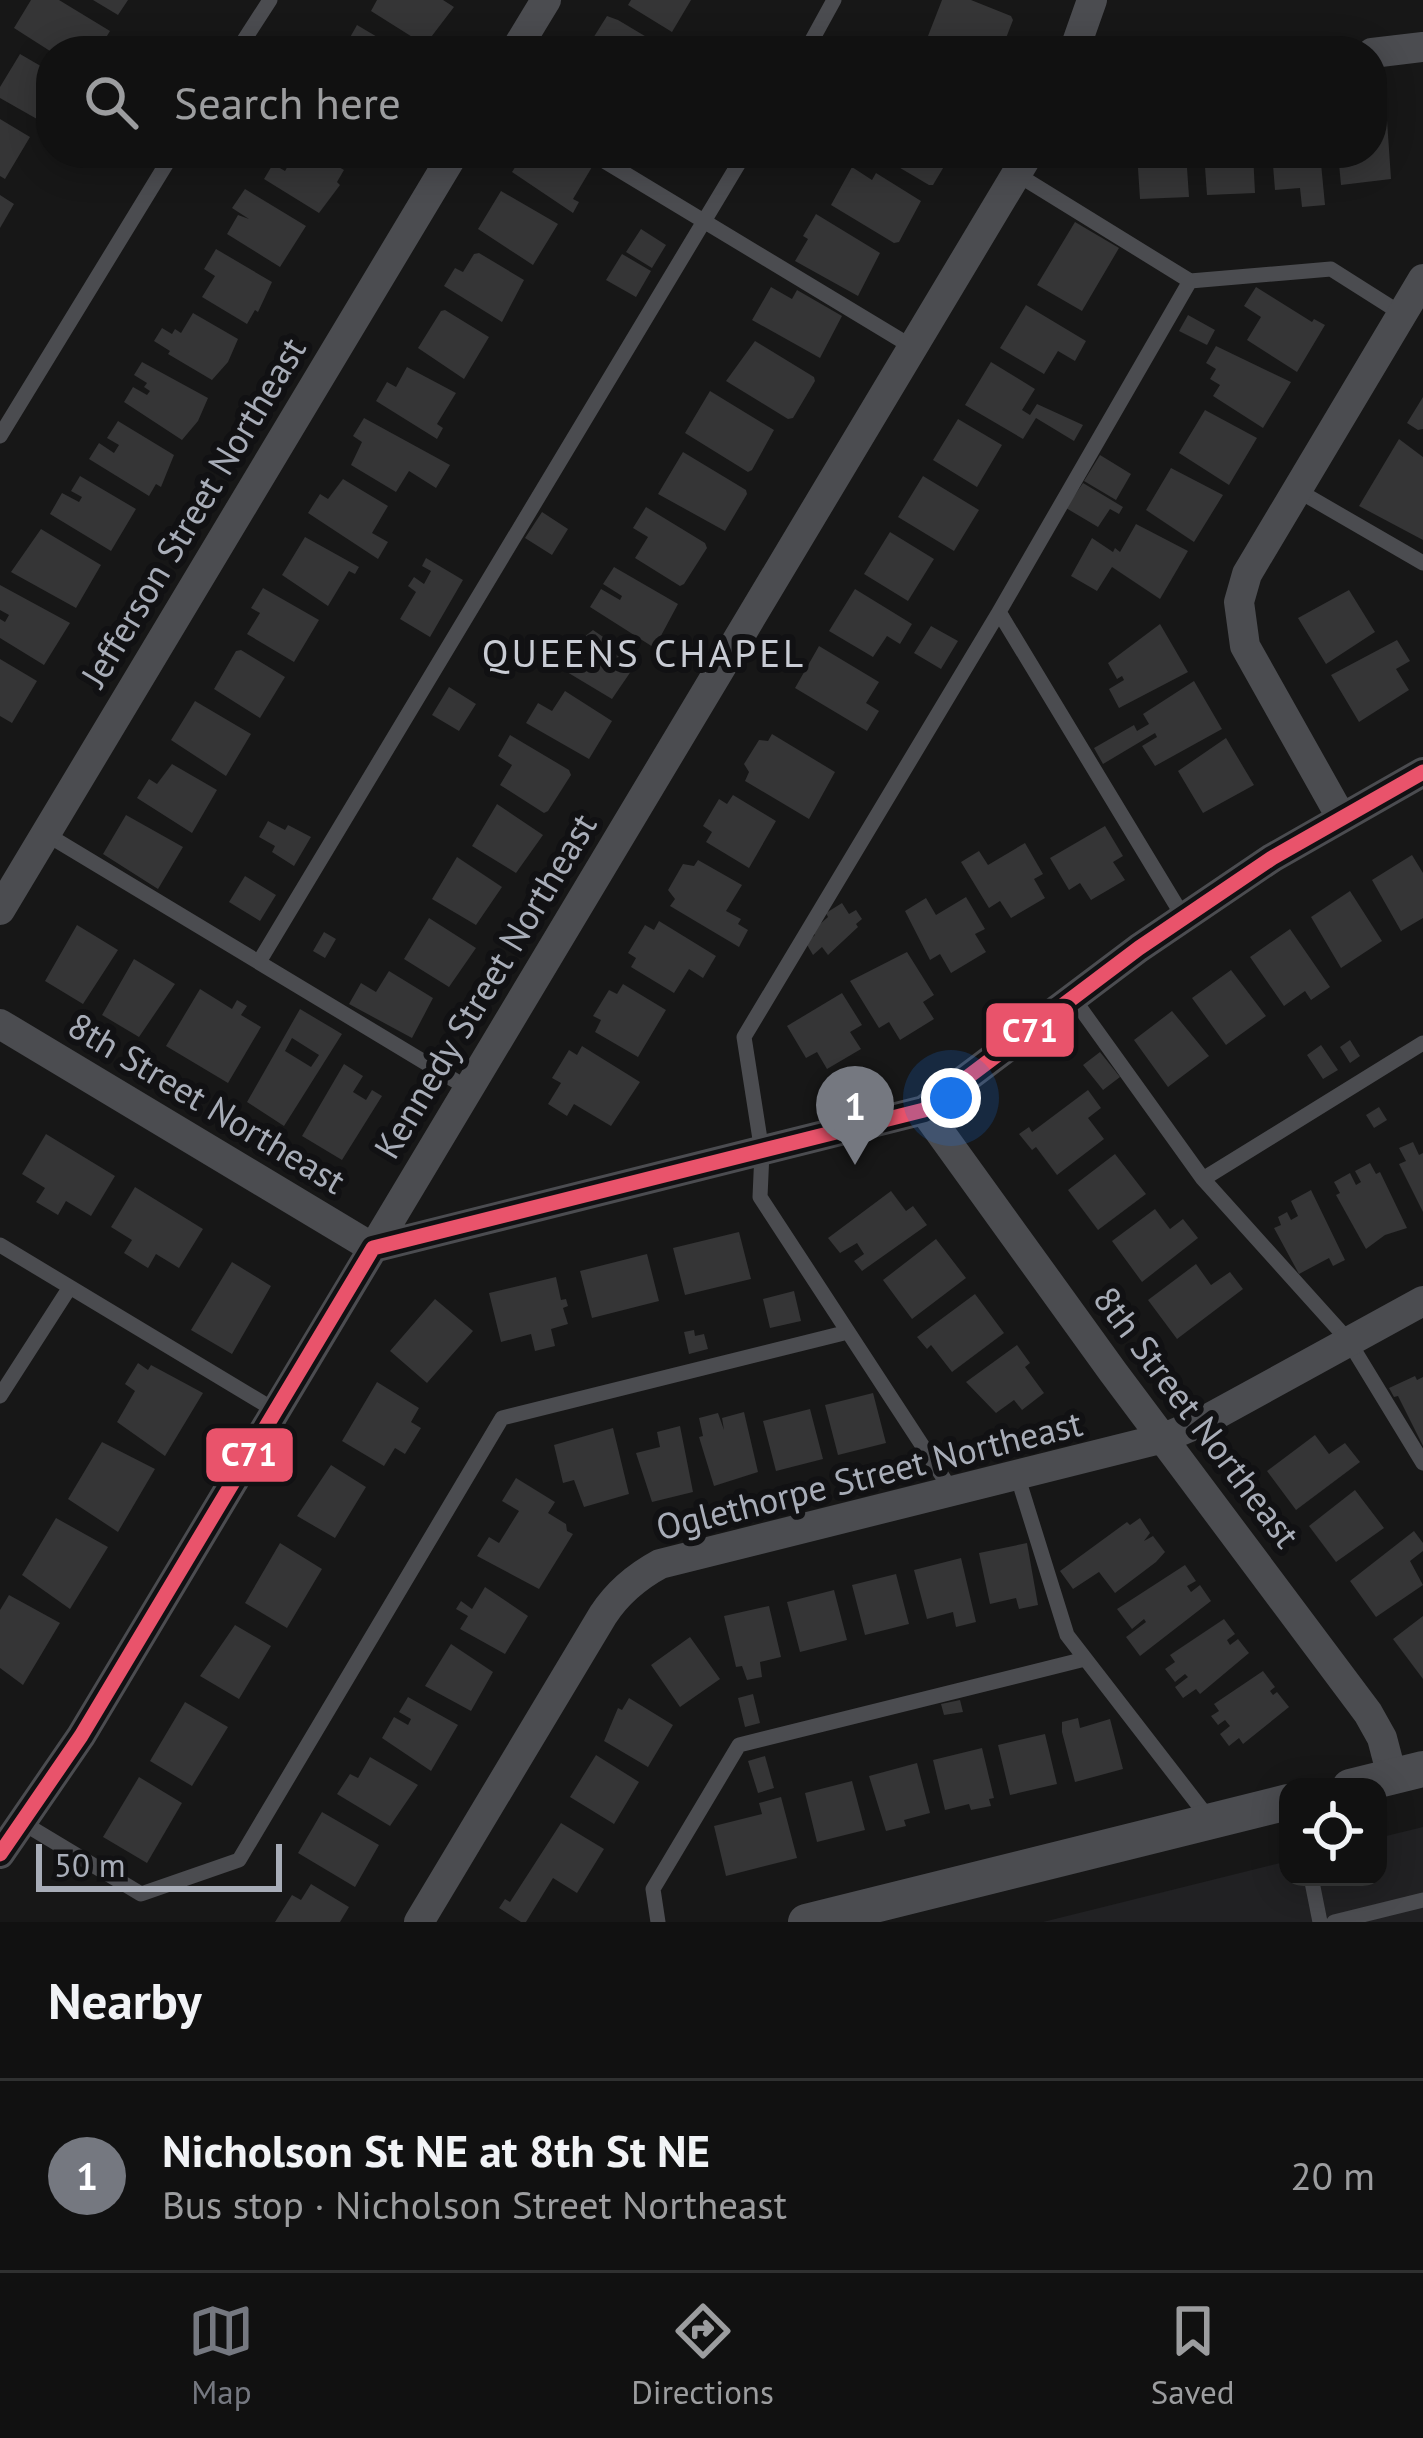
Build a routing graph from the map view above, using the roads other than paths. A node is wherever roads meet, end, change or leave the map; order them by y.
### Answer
1 (270, 0) edge
2 (546, 0) edge
3 (834, 0) edge
4 (1092, 0) edge
5 (247, 36) edge
6 (524, 36) edge
7 (814, 36) edge
8 (1079, 36) edge
9 (1423, 47) edge
10 (1387, 51) edge
11 (164, 168) edge
12 (445, 168) edge
13 (616, 168) edge
14 (736, 168) edge
15 (1021, 168) edge
16 (1029, 168) edge
17 (704, 222) junction
18 (1423, 280) edge
19 (1190, 281) junction
20 (1402, 314) junction
21 (914, 348) junction
22 (0, 436) edge
23 (1298, 490) junction
24 (1423, 563) edge
25 (999, 612) junction
26 (1423, 772) edge
27 (1341, 817) junction
28 (46, 834) junction
29 (0, 910) edge
30 (1184, 918) junction
31 (259, 962) junction
32 (1073, 998) junction
33 (0, 1024) edge
34 (1423, 1043) edge
35 (470, 1089) junction
36 (924, 1110) junction
37 (762, 1152) junction
38 (1203, 1179) junction
39 (0, 1245) edge
40 (374, 1248) junction
41 (70, 1287) junction
42 (1423, 1301) edge
43 (848, 1332) junction
44 (1348, 1340) junction
45 (0, 1396) edge
46 (276, 1411) junction
47 (1164, 1438) junction
48 (1423, 1463) edge
49 (1018, 1478) junction
50 (953, 1493) junction
51 (1085, 1659) junction
52 (1408, 1773) edge
53 (1279, 1804) edge
54 (1211, 1821) junction
55 (23, 1823) junction
56 (0, 1854) edge
57 (1313, 1886) edge
58 (1423, 1900) edge
59 (419, 1922) edge
60 (658, 1922) edge
61 (806, 1922) edge
62 (1321, 1922) edge
63 (1334, 1922) edge

1 - 5 lane
2 - 6 street
3 - 7 lane
4 - 8 street
9 - 10 street
11 - 22 lane
12 - 28 street, Jefferson Street Northeast
13 - 17 lane
14 - 17 lane
15 - 21 street, Kennedy Street Northeast
16 - 19 lane
17 - 21 lane
17 - 31 lane
18 - 20 street
19 - 20 lane
19 - 25 lane
20 - 23 street
21 - 35 street, Kennedy Street Northeast
23 - 24 lane
23 - 27 street
25 - 30 lane
25 - 37 lane
26 - 27 street
27 - 30 street
28 - 29 street, Jefferson Street Northeast
28 - 31 lane
30 - 32 street
31 - 35 lane
32 - 36 street
32 - 38 lane
33 - 40 street, 8th Street Northeast
34 - 38 lane
35 - 40 street, Kennedy Street Northeast
36 - 37 street
36 - 47 street, 8th Street Northeast
37 - 40 street
37 - 43 lane
38 - 44 lane
39 - 41 lane
40 - 46 street, Kennedy Street Northeast
41 - 45 lane
41 - 46 lane
42 - 44 street, Oglethorpe Street Northeast
43 - 50 lane
43 - 55 lane
44 - 47 street, Oglethorpe Street Northeast
44 - 48 lane
46 - 55 street, Kennedy Street Northeast
47 - 49 street, Oglethorpe Street Northeast
47 - 52 street, 8th Street Northeast
49 - 50 street, Oglethorpe Street Northeast
49 - 51 lane
50 - 59 street, Oglethorpe Street Northeast
51 - 54 lane
51 - 60 lane
53 - 54 street
54 - 61 street
55 - 56 street, Kennedy Street Northeast
57 - 62 lane
58 - 63 lane

